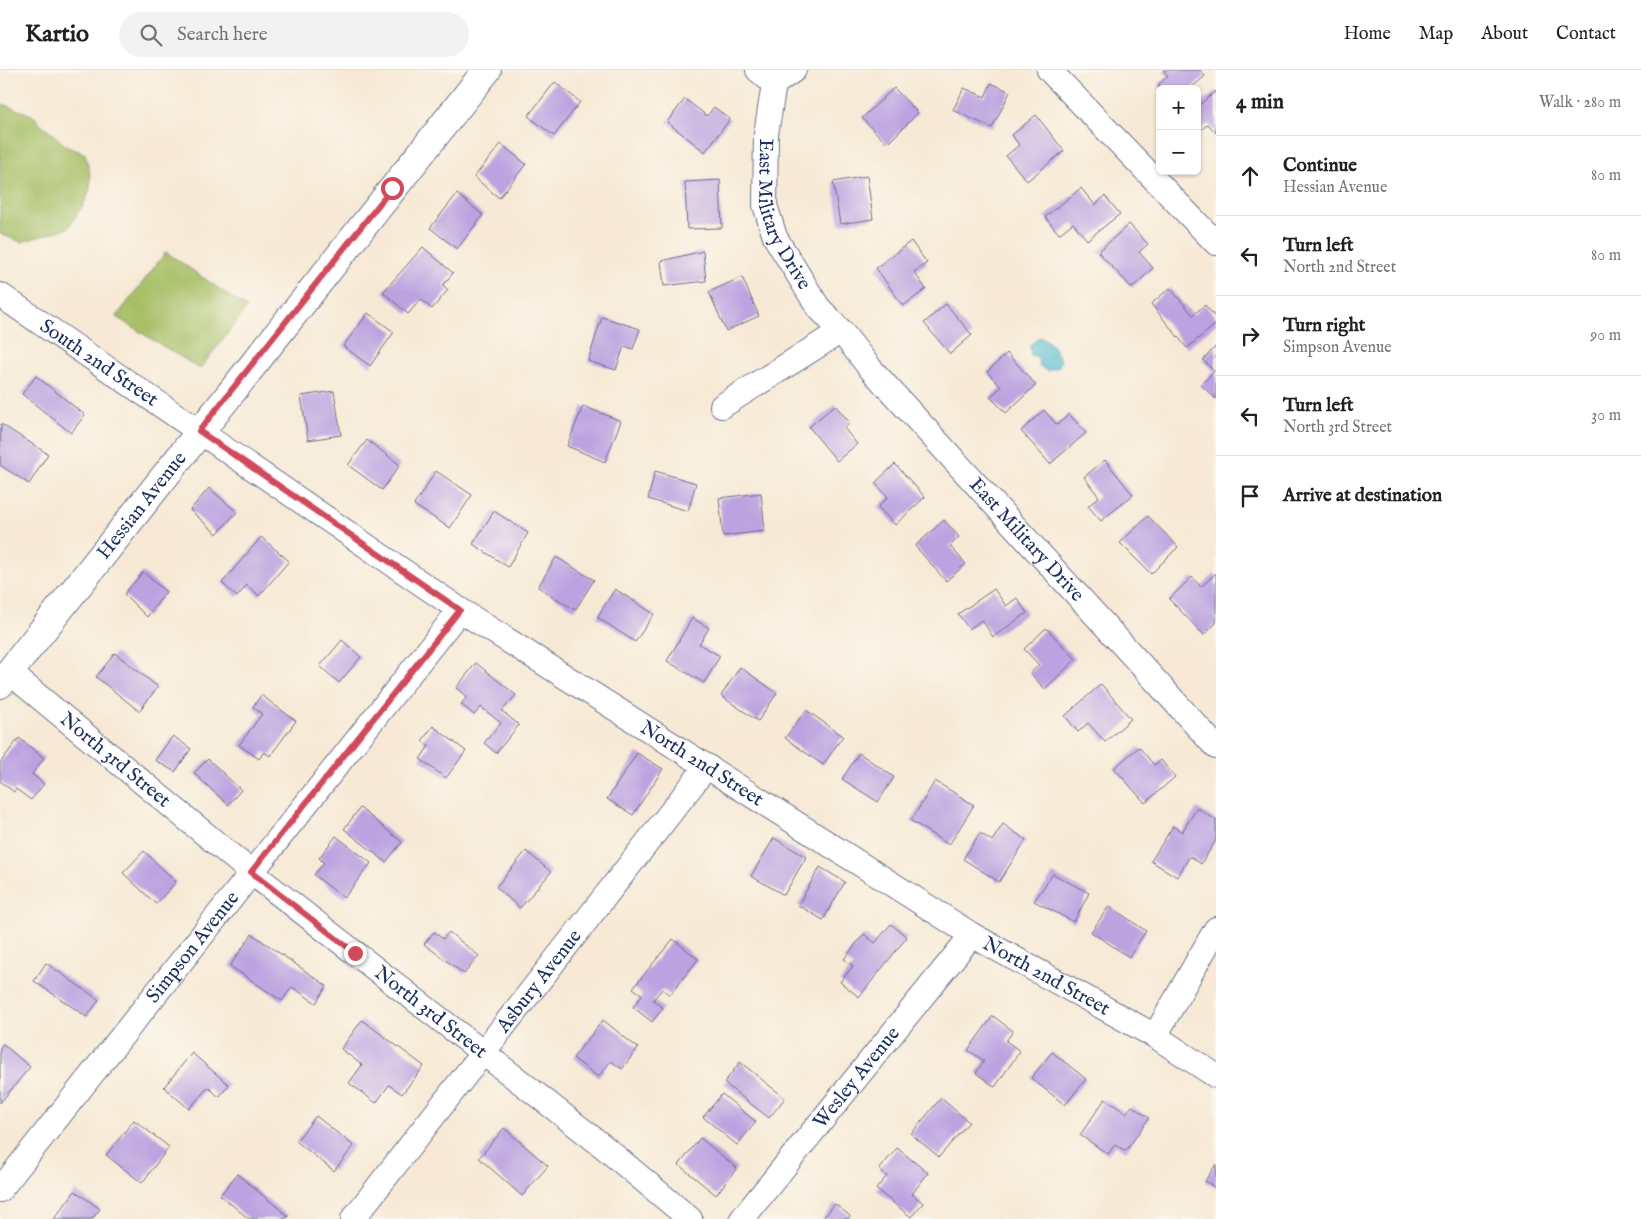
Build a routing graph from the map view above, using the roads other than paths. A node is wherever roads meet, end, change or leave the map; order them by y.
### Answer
1 (487, 70) edge
2 (794, 70) edge
3 (1049, 70) edge
4 (766, 77) edge
5 (1216, 243) edge
6 (0, 295) edge
7 (841, 331) junction
8 (722, 406) dead end
9 (199, 431) junction
10 (460, 610) junction
11 (4, 678) edge
12 (1216, 747) edge
13 (707, 766) junction
14 (251, 872) junction
15 (1216, 929) edge
16 (972, 934) junction
17 (1155, 1036) junction
18 (483, 1053) junction
19 (1216, 1076) edge
20 (0, 1190) edge
21 (353, 1219) edge
22 (690, 1219) edge
23 (742, 1219) edge

1 - 9 street, Hessian Avenue
2 - 4 street
3 - 5 street
4 - 7 street, East Military Drive
6 - 9 street, South 2nd Street
7 - 8 street
7 - 12 street, East Military Drive
9 - 10 street, North 2nd Street
9 - 11 street, Hessian Avenue
10 - 13 street, North 2nd Street
10 - 14 street, Simpson Avenue
11 - 14 street, North 3rd Street
13 - 16 street, North 2nd Street
13 - 18 street, Asbury Avenue
14 - 18 street, North 3rd Street
14 - 20 street, Simpson Avenue
15 - 17 street
16 - 17 street, North 2nd Street
16 - 23 street, Wesley Avenue
17 - 19 street, North 2nd Street
18 - 21 street, Asbury Avenue
18 - 22 street, North 3rd Street

